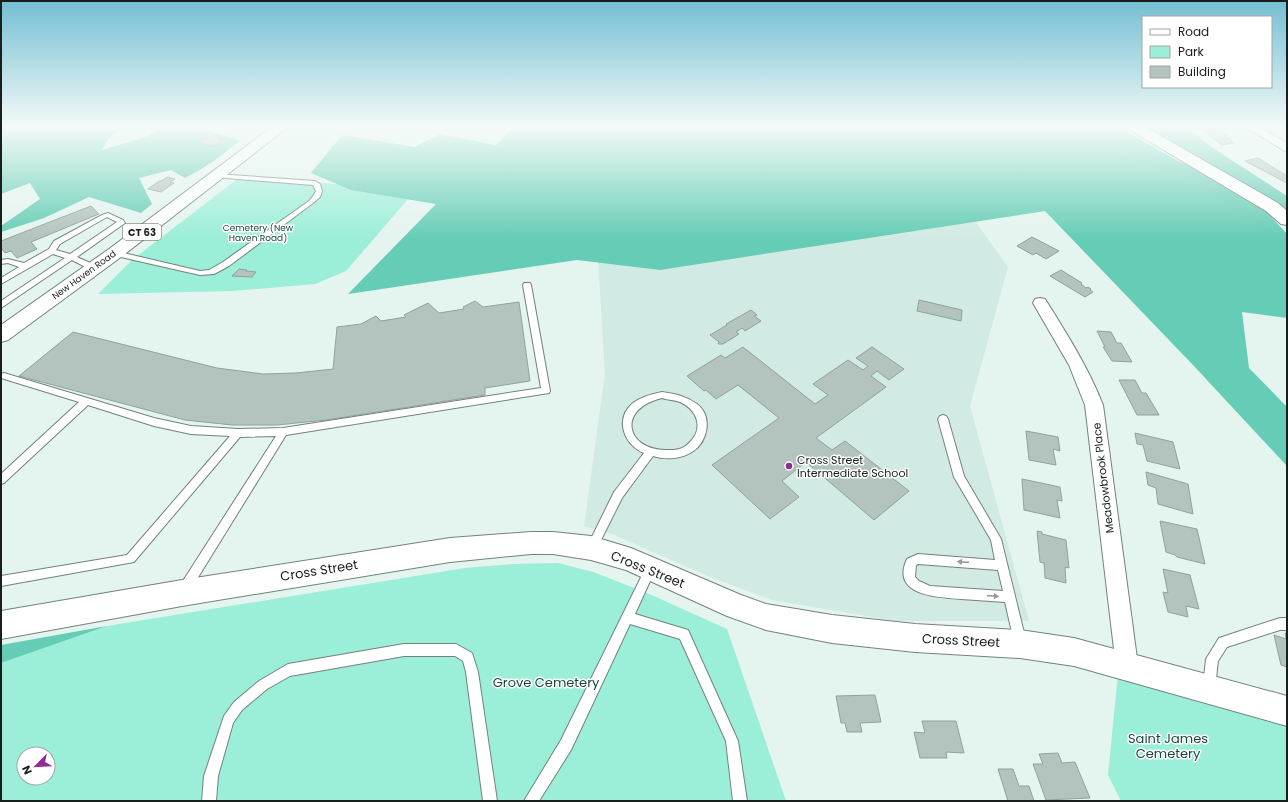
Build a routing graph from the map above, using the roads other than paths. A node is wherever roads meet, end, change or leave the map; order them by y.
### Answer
1 (231, 164) edge
2 (1199, 164) edge
3 (216, 176) junction
4 (1287, 220) edge
5 (52, 250) junction
6 (115, 253) junction
7 (71, 257) junction
8 (1, 262) edge
9 (25, 266) junction
10 (94, 268) junction
11 (1, 282) edge
12 (528, 284) dead end
13 (1040, 303) dead end
14 (1, 305) edge
15 (2, 333) edge
16 (4, 376) dead end
17 (85, 402) junction
18 (943, 420) dead end
19 (283, 432) junction
20 (238, 433) junction
21 (651, 452) junction
22 (3, 476) edge
23 (591, 548) junction
24 (1002, 565) junction
25 (651, 568) junction
26 (1, 581) edge
27 (182, 593) junction
28 (1009, 597) junction
29 (628, 618) junction
30 (1287, 624) edge
31 (1, 625) edge
32 (1020, 644) junction
33 (1127, 666) junction
34 (1209, 689) junction
35 (1287, 711) edge
36 (209, 801) edge
37 (490, 801) edge
38 (532, 801) edge
39 (740, 801) edge

1 - 3 street, New Haven Road / CT 63
2 - 4 street
3 - 6 street, New Haven Road / CT 63
3 - 6 lane
5 - 7 lane
5 - 7 lane
5 - 9 lane
6 - 10 street, New Haven Road / CT 63
7 - 10 lane
7 - 14 lane
8 - 9 lane
9 - 11 lane
10 - 15 street, New Haven Road / CT 63
12 - 19 lane
13 - 33 street, Meadowbrook Place
16 - 17 lane
17 - 20 lane
17 - 22 lane
18 - 24 lane
19 - 20 lane
19 - 27 lane
20 - 26 lane
21 - 21 lane
21 - 23 lane
23 - 25 street, Cross Street
23 - 27 street, Cross Street
24 - 28 lane
24 -> 28 lane
25 - 29 lane
25 - 32 street, Cross Street
27 - 31 street, Cross Street
28 - 32 lane
29 - 38 lane
29 - 39 lane
30 - 34 lane
32 - 33 street, Cross Street
33 - 34 street, Cross Street
34 - 35 street, Cross Street
36 - 37 lane

